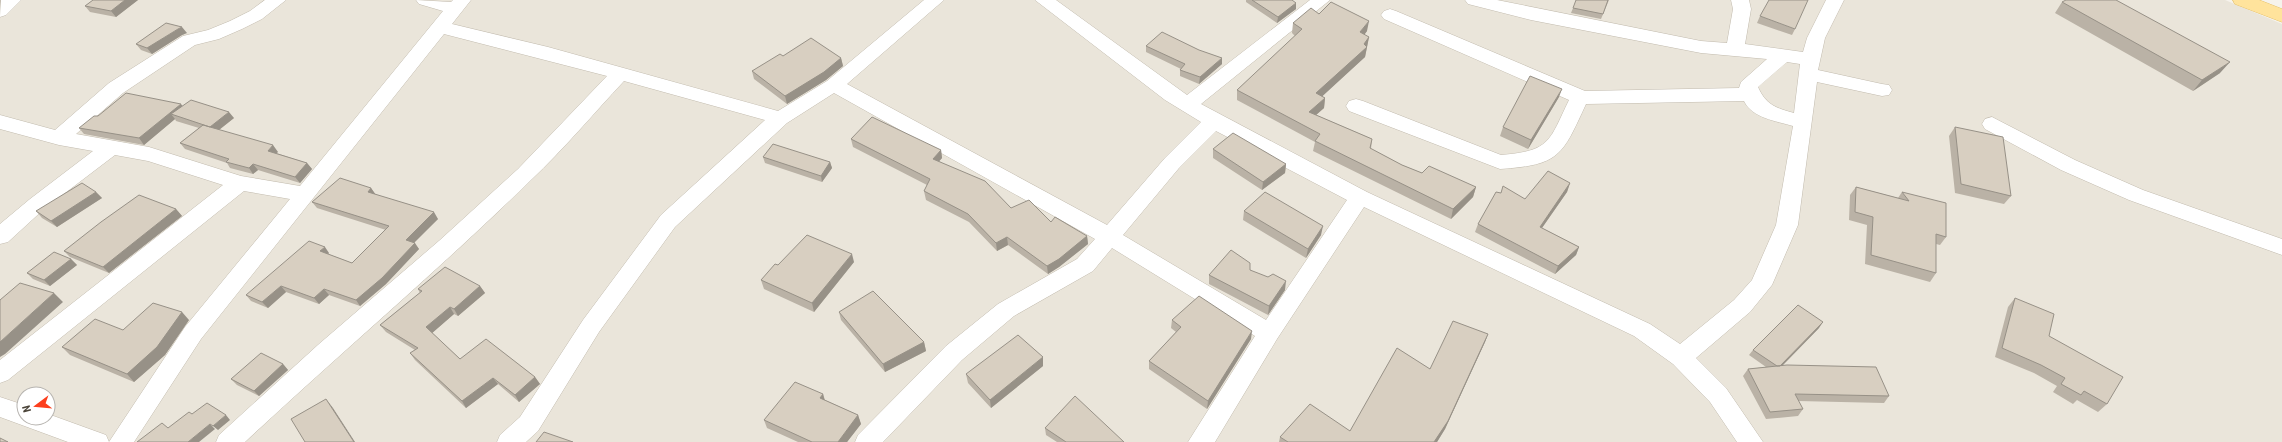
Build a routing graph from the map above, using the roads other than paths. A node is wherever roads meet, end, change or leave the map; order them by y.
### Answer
1 (12, 0) edge
2 (277, 0) edge
3 (425, 0) edge
4 (935, 0) edge
5 (1044, 0) edge
6 (1321, 0) edge
7 (1474, 0) edge
8 (1740, 0) edge
9 (1835, 0) edge
10 (2242, 0) edge
11 (2265, 0) edge
12 (459, 4) edge
13 (2282, 7) edge
14 (0, 11) edge
15 (1390, 15) dead end
16 (2282, 16) edge
17 (439, 27) junction
18 (1735, 50) junction
19 (1783, 55) junction
20 (1809, 66) junction
21 (620, 74) junction
22 (834, 85) junction
23 (1882, 90) dead end
24 (1752, 94) junction
25 (1583, 98) junction
26 (1187, 105) junction
27 (1356, 106) dead end
28 (780, 118) junction
29 (1214, 121) junction
30 (0, 122) edge
31 (1803, 122) junction
32 (1992, 124) dead end
33 (59, 138) junction
34 (111, 148) junction
35 (240, 183) junction
36 (304, 194) junction
37 (1360, 197) junction
38 (0, 236) edge
39 (1110, 237) junction
40 (2282, 247) edge
41 (1269, 333) junction
42 (1681, 357) junction
43 (0, 373) edge
44 (0, 406) edge
45 (16, 412) edge
46 (53, 426) edge
47 (97, 442) edge
48 (121, 442) edge
49 (228, 442) edge
50 (509, 442) edge
51 (867, 442) edge
52 (1200, 442) edge
53 (1751, 442) edge

1 - 14 street
2 - 33 street
3 - 12 street
4 - 22 street
5 - 26 street
6 - 26 street
7 - 18 street
8 - 18 street
9 - 20 street
10 - 16 main road
11 - 13 main road
12 - 17 street
15 - 25 street
17 - 21 street
17 - 36 street
18 - 19 street
19 - 20 street
19 - 24 street
20 - 23 street
20 - 31 street
21 - 28 street
21 - 49 street
22 - 28 street
22 - 39 street
24 - 25 street
24 - 31 street
25 - 27 street
26 - 29 street
28 - 50 street
29 - 37 street
29 - 39 street
30 - 33 street
31 - 42 street
32 - 40 street
33 - 34 street
34 - 35 street
34 - 38 street
35 - 36 street
35 - 43 street
36 - 48 street
37 - 41 street
37 - 42 street
39 - 41 street
39 - 51 street
41 - 52 street
42 - 53 street
44 - 45 street
46 - 47 street

